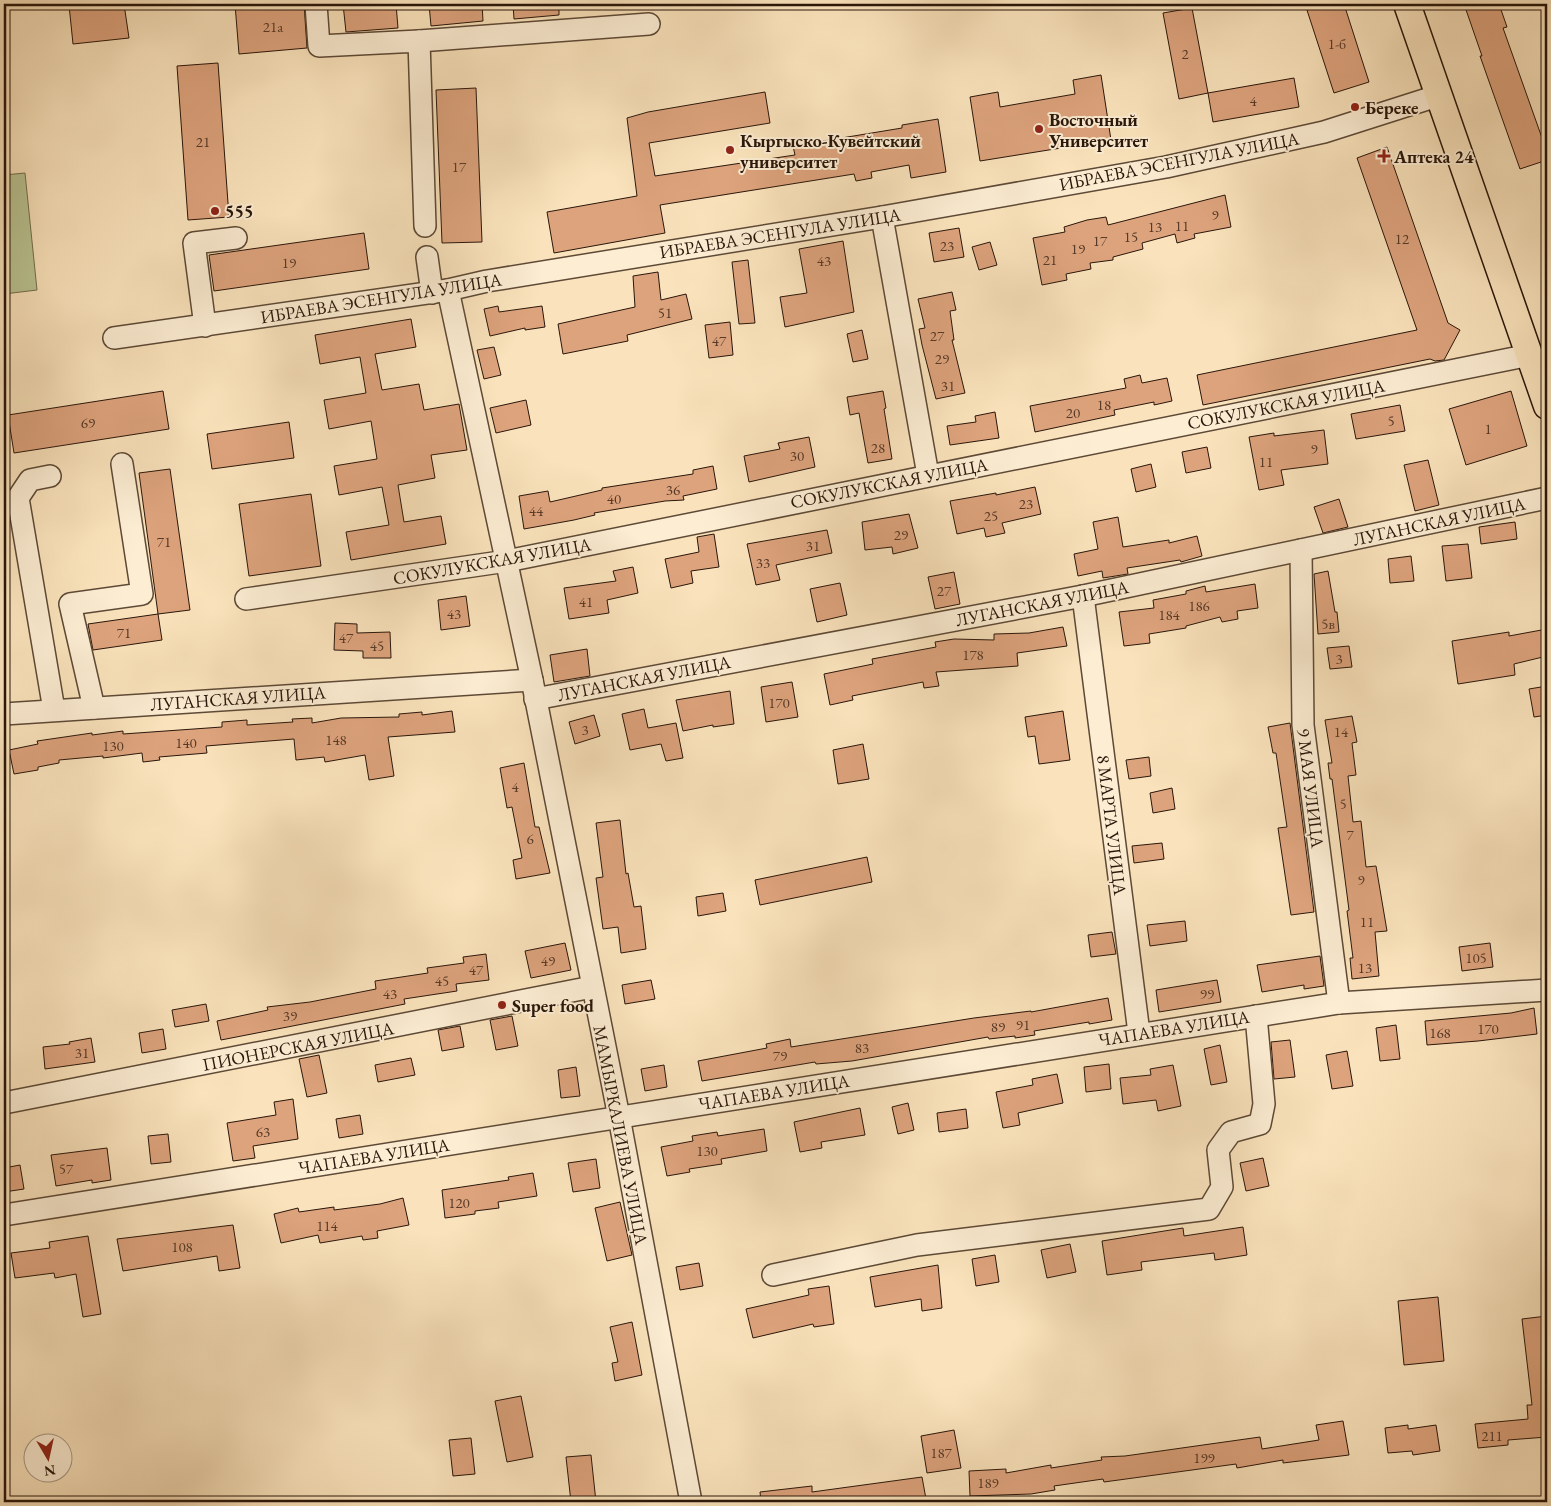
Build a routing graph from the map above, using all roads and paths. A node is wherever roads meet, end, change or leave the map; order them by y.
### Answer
1 (316, 4) edge
2 (1407, 4) edge
3 (649, 24) dead end
4 (420, 41) junction
5 (1440, 95) junction
6 (882, 217) junction
7 (425, 226) dead end
8 (236, 238) dead end
9 (427, 257) dead end
10 (440, 292) junction
11 (204, 326) junction
12 (114, 338) dead end
13 (1530, 356) junction
14 (1547, 406) edge
15 (122, 464) dead end
16 (928, 475) junction
17 (50, 476) dead end
18 (1547, 498) edge
19 (1301, 550) junction
20 (507, 561) junction
21 (1082, 596) junction
22 (246, 599) dead end
23 (534, 689) junction
24 (94, 708) junction
25 (54, 710) junction
26 (4, 714) edge
27 (592, 987) junction
28 (1547, 990) edge
29 (1339, 1003) junction
30 (1256, 1016) junction
31 (1139, 1033) junction
32 (4, 1103) edge
33 (619, 1117) junction
34 (4, 1215) edge
35 (774, 1275) dead end
36 (691, 1502) edge

1 - 4 street
2 - 5 main road
3 - 4 street
4 - 7 street
5 - 6 street, ИБРАЕВА ЭСЕНГУЛА УЛИЦА
5 - 13 main road
6 - 10 street, ИБРАЕВА ЭСЕНГУЛА УЛИЦА
6 - 16 street
8 - 11 street
9 - 10 street, МАМЫРКАЛИЕВА УЛИЦА
10 - 11 street, ИБРАЕВА ЭСЕНГУЛА УЛИЦА
10 - 20 street, МАМЫРКАЛИЕВА УЛИЦА
11 - 12 street, ИБРАЕВА ЭСЕНГУЛА УЛИЦА
13 - 14 main road
13 - 16 street, СОКУЛУКСКАЯ УЛИЦА
15 - 24 street
16 - 20 street, СОКУЛУКСКАЯ УЛИЦА
17 - 25 street
18 - 19 street, ЛУГАНСКАЯ УЛИЦА
19 - 21 street, ЛУГАНСКАЯ УЛИЦА
19 - 29 street, 9 МАЯ УЛИЦА
20 - 22 street, СОКУЛУКСКАЯ УЛИЦА
20 - 23 street, МАМЫРКАЛИЕВА УЛИЦА
21 - 23 street, ЛУГАНСКАЯ УЛИЦА
21 - 31 street, 8 МАРТА УЛИЦА
23 - 24 street, ЛУГАНСКАЯ УЛИЦА
23 - 27 street, МАМЫРКАЛИЕВА УЛИЦА
24 - 25 street, ЛУГАНСКАЯ УЛИЦА
25 - 26 street, ЛУГАНСКАЯ УЛИЦА
27 - 32 street, ПИОНЕРСКАЯ УЛИЦА
27 - 33 street, МАМЫРКАЛИЕВА УЛИЦА
28 - 29 street, ЧАПАЕВА УЛИЦА
29 - 30 street, ЧАПАЕВА УЛИЦА
30 - 31 street, ЧАПАЕВА УЛИЦА
30 - 35 street
31 - 33 street, ЧАПАЕВА УЛИЦА
33 - 34 street, ЧАПАЕВА УЛИЦА
33 - 36 street, МАМЫРКАЛИЕВА УЛИЦА

